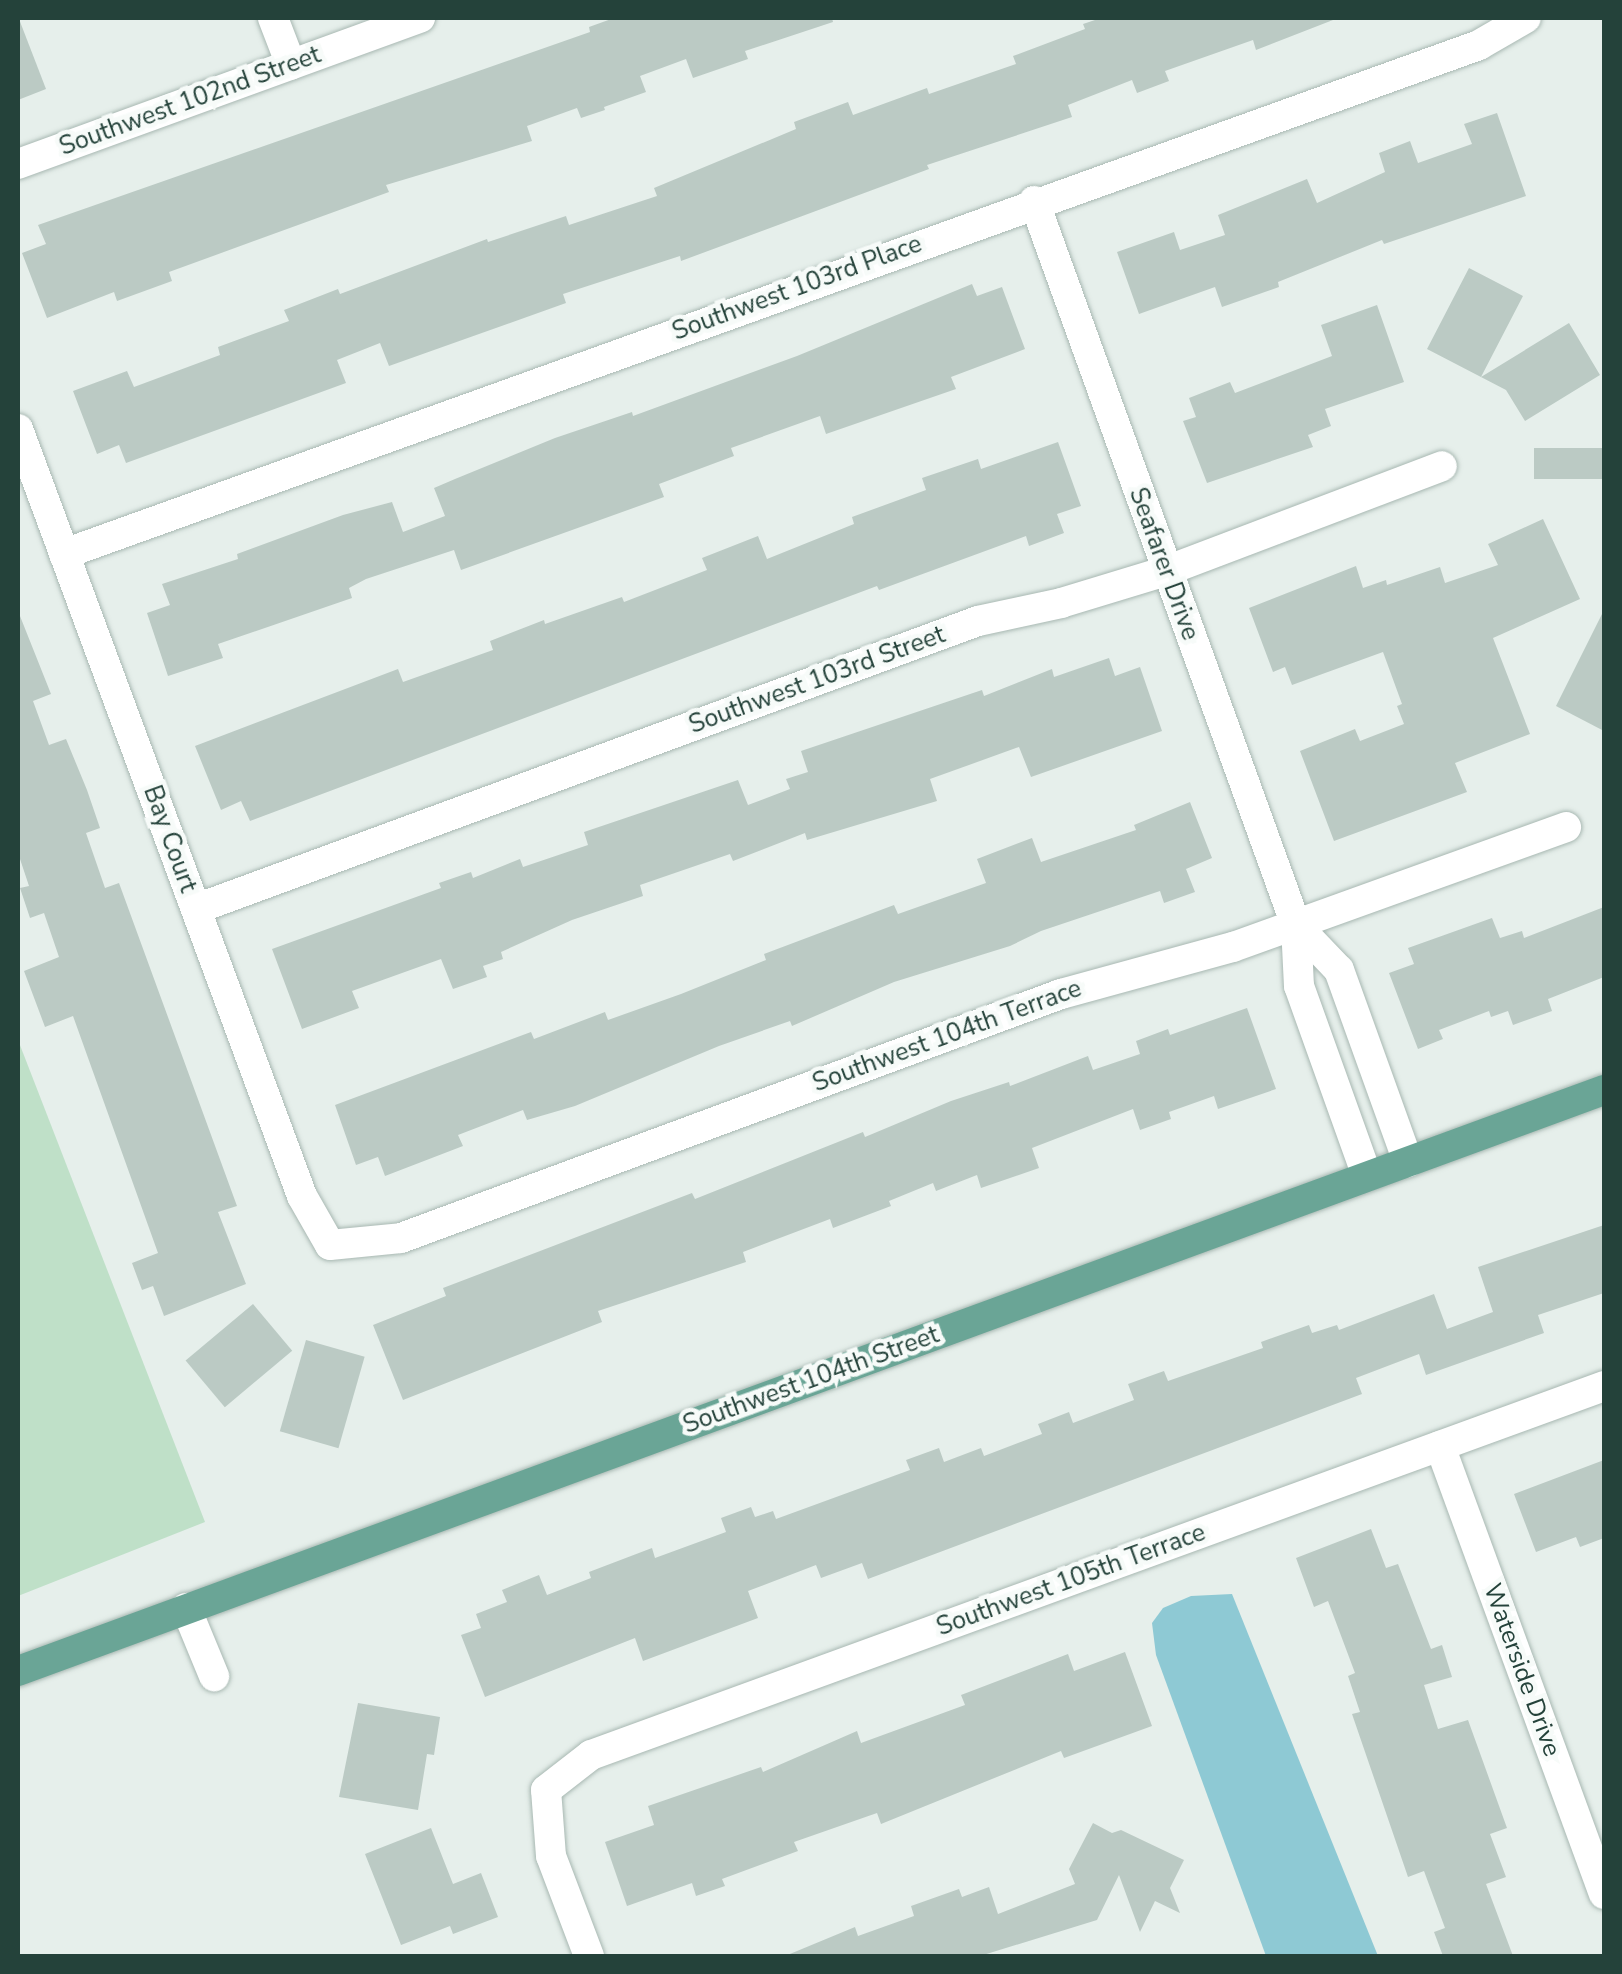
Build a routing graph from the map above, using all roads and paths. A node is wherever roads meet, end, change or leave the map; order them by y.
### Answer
1 (274, 18) edge
2 (420, 18) edge
3 (1526, 18) edge
4 (290, 64) junction
5 (18, 164) edge
6 (1034, 201) junction
7 (18, 429) edge
8 (1442, 466) dead end
9 (64, 554) junction
10 (1166, 571) junction
11 (1566, 827) dead end
12 (196, 909) junction
13 (1296, 925) junction
14 (1604, 1090) edge
15 (1408, 1162) junction
16 (1367, 1176) junction
17 (330, 1246) joint
18 (1604, 1386) edge
19 (1440, 1446) junction
20 (186, 1608) junction
21 (18, 1671) edge
22 (214, 1676) dead end
23 (1593, 1830) edge
24 (1604, 1894) edge
25 (589, 1956) edge

1 - 4 street
2 - 4 street, Southwest 102nd Street
3 - 6 street, Southwest 103rd Place
4 - 5 street, Southwest 102nd Street
6 - 9 street, Southwest 103rd Place
6 - 10 street, Seafarer Drive
7 - 9 street, Bay Court
8 - 10 street, Southwest 103rd Street
9 - 12 street, Bay Court
10 - 12 street, Southwest 103rd Street
10 - 13 street, Seafarer Drive
11 - 13 street, Southwest 104th Terrace
12 - 17 street, Bay Court
13 - 15 street, Seafarer Drive
13 - 16 street, Seafarer Drive
13 - 17 street, Southwest 104th Terrace
14 - 15 main road, Southwest 104th Street
15 - 16 main road, Southwest 104th Street
16 - 20 main road, Southwest 104th Street
18 - 19 street, Southwest 105th Terrace
19 - 23 street, Waterside Drive
19 - 25 street, Southwest 105th Terrace
20 - 21 main road, Southwest 104th Street
20 - 22 street
23 - 24 street, Waterside Drive

